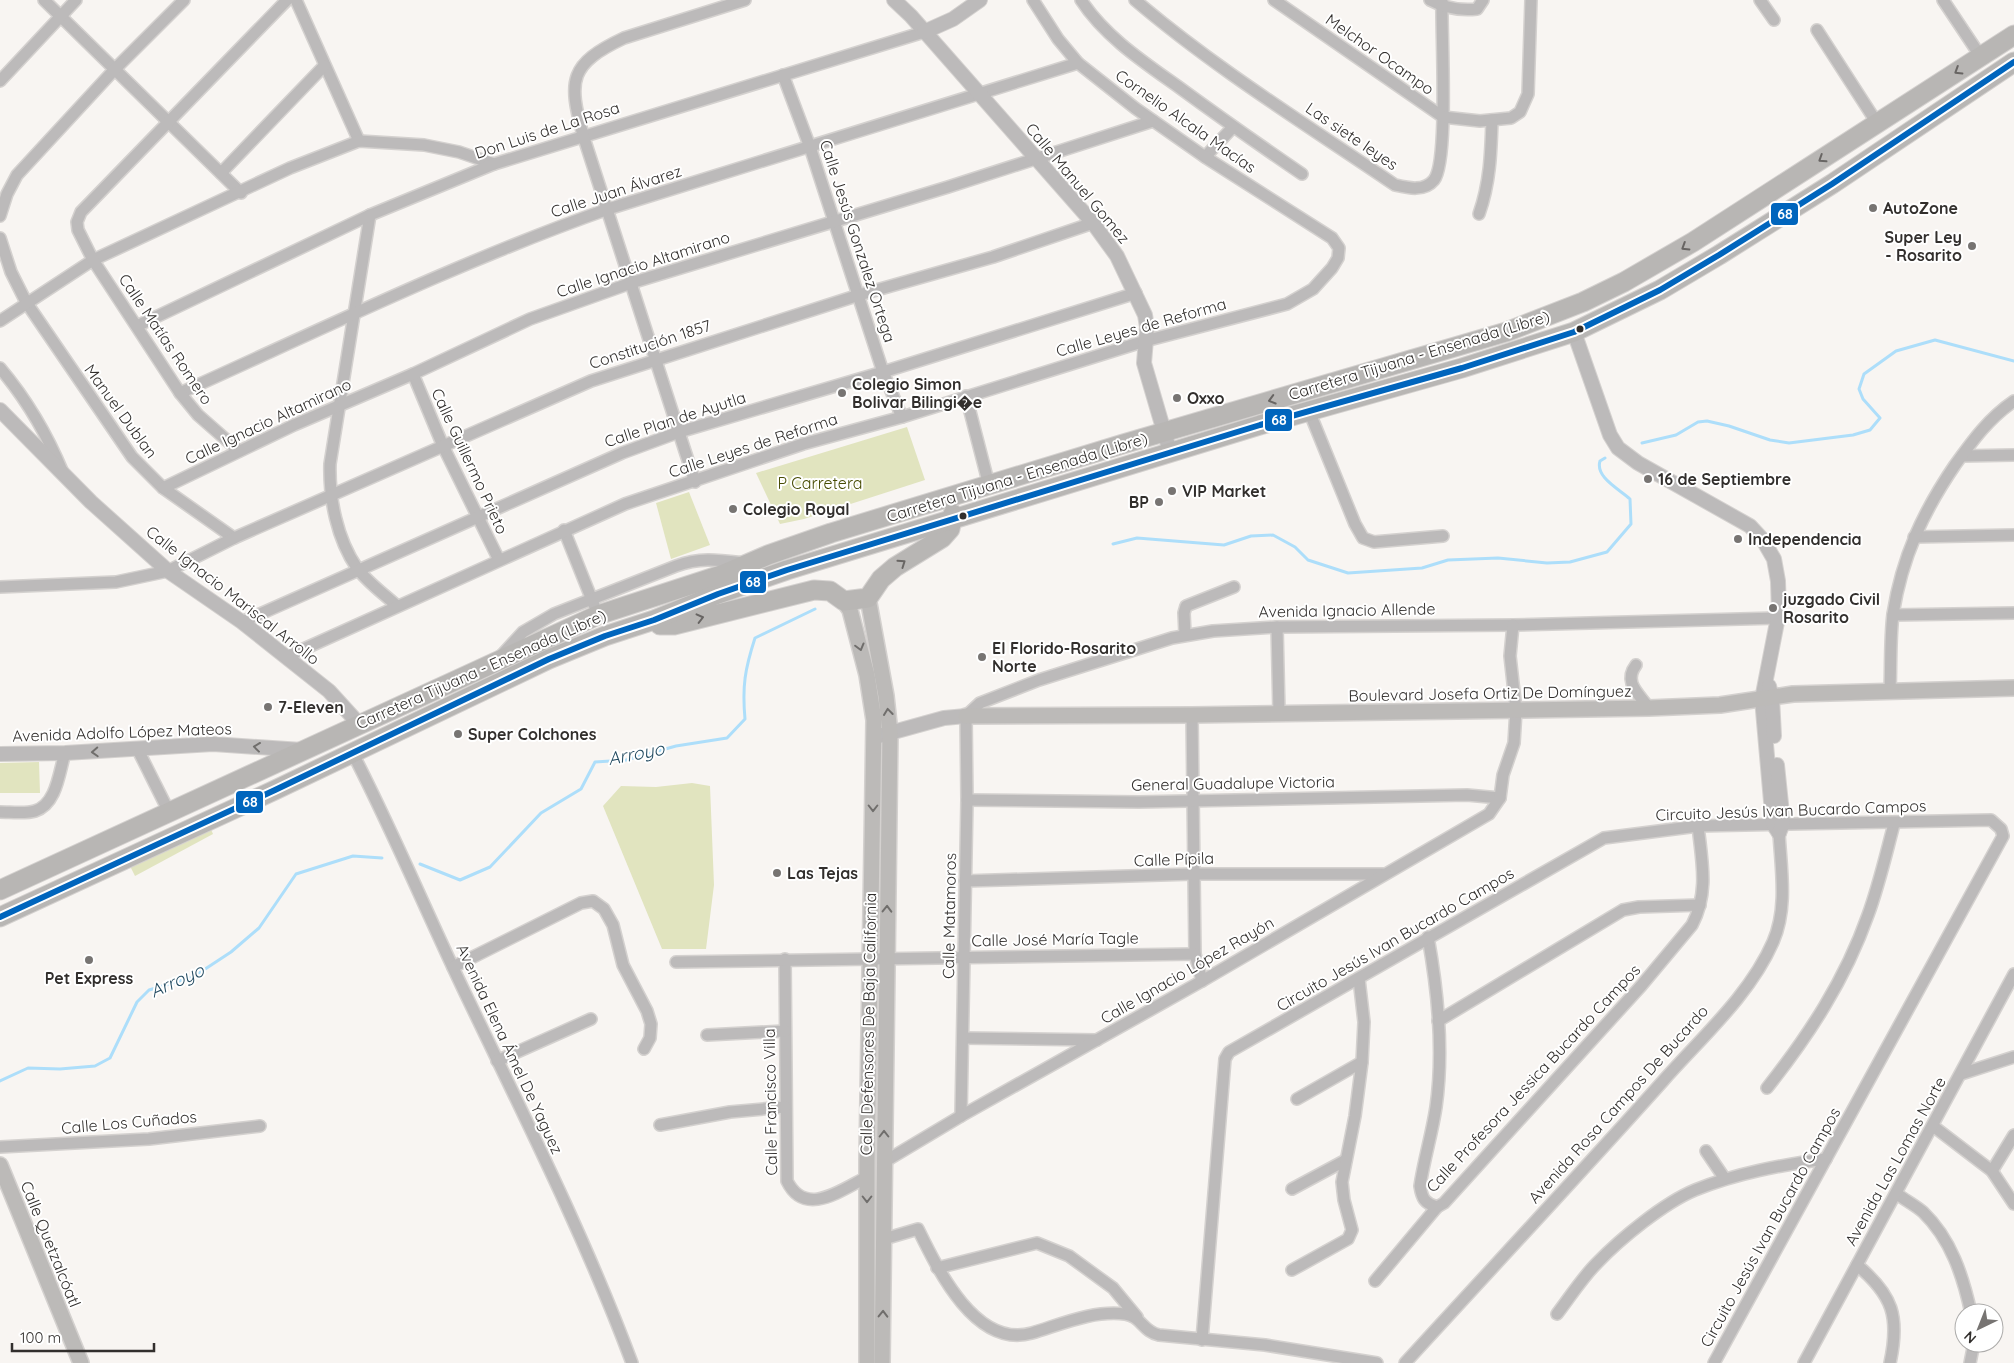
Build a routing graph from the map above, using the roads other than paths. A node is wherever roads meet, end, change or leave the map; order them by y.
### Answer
1 (44, 0) edge
2 (76, 0) edge
3 (184, 0) edge
4 (287, 0) edge
5 (296, 0) edge
6 (745, 0) edge
7 (894, 0) edge
8 (980, 0) edge
9 (1032, 0) edge
10 (1081, 0) edge
11 (1135, 0) edge
12 (1274, 0) edge
13 (1430, 0) edge
14 (1483, 0) edge
15 (1531, 0) edge
16 (1760, 0) edge
17 (1943, 0) edge
18 (1442, 3) edge
19 (61, 16) junction
20 (1774, 20) dead end
21 (1817, 30) dead end
22 (924, 32) junction
23 (2014, 35) edge
24 (1980, 57) junction
25 (1078, 62) junction
26 (2014, 62) edge
27 (324, 66) junction
28 (115, 69) junction
29 (783, 75) junction
30 (0, 81) edge
31 (980, 94) junction
32 (1443, 117) junction
33 (1492, 120) junction
34 (168, 121) junction
35 (1153, 121) junction
36 (1877, 123) junction
37 (1233, 127) junction
38 (583, 136) junction
39 (359, 141) junction
40 (810, 147) junction
41 (1204, 156) junction
42 (1036, 159) junction
43 (494, 164) junction
44 (221, 173) junction
45 (1302, 174) dead end
46 (241, 192) junction
47 (608, 209) junction
48 (1480, 214) dead end
49 (370, 215) junction
50 (0, 216) edge
51 (833, 222) junction
52 (1093, 223) junction
53 (0, 238) edge
54 (1339, 248) joint
55 (93, 260) junction
56 (631, 283) junction
57 (1136, 293) junction
58 (859, 295) junction
59 (26, 302) junction
60 (353, 315) junction
61 (0, 321) edge
62 (137, 326) junction
63 (1574, 332) junction
64 (1145, 342) junction
65 (655, 359) junction
66 (0, 368) edge
67 (883, 372) junction
68 (413, 374) junction
69 (180, 393) junction
70 (966, 396) junction
71 (2014, 402) edge
72 (340, 404) junction
73 (0, 410) edge
74 (1309, 411) junction
75 (902, 417) junction
76 (679, 432) junction
77 (1163, 432) junction
78 (443, 446) junction
79 (239, 452) junction
80 (1170, 452) junction
81 (2014, 455) edge
82 (1962, 456) junction
83 (1041, 469) junction
84 (64, 474) junction
85 (695, 482) junction
86 (990, 485) junction
87 (163, 488) junction
88 (330, 497) junction
89 (476, 516) junction
90 (954, 518) junction
91 (564, 530) junction
92 (2014, 534) edge
93 (1443, 536) dead end
94 (1914, 537) junction
95 (234, 538) junction
96 (499, 560) junction
97 (748, 563) junction
98 (358, 569) junction
99 (168, 571) junction
100 (724, 574) junction
101 (0, 587) edge
102 (1234, 587) dead end
103 (868, 598) junction
104 (844, 601) junction
105 (397, 606) junction
106 (595, 607) junction
107 (2014, 613) edge
108 (1893, 615) junction
109 (1778, 618) junction
110 (654, 620) junction
111 (242, 622) junction
112 (1512, 625) junction
113 (1277, 627) junction
114 (1186, 634) junction
115 (286, 657) junction
116 (1636, 664) dead end
117 (2014, 688) edge
118 (1890, 690) junction
119 (1767, 698) junction
120 (400, 708) junction
121 (1649, 708) junction
122 (1516, 710) junction
123 (1279, 714) junction
124 (1192, 715) junction
125 (966, 716) junction
126 (419, 722) junction
127 (359, 724) junction
128 (890, 733) junction
129 (874, 738) junction
130 (138, 750) junction
131 (305, 750) junction
132 (352, 752) junction
133 (0, 754) edge
134 (65, 754) junction
135 (1500, 798) junction
136 (968, 800) junction
137 (1193, 800) junction
138 (0, 812) edge
139 (169, 812) junction
140 (1894, 824) junction
141 (1698, 826) junction
142 (1778, 827) junction
143 (1193, 874) junction
144 (1385, 874) junction
145 (880, 876) junction
146 (965, 881) junction
147 (0, 890) edge
148 (1700, 905) junction
149 (0, 917) edge
150 (1428, 937) junction
151 (1195, 954) junction
152 (964, 957) junction
153 (870, 958) junction
154 (886, 958) junction
155 (785, 959) junction
156 (676, 962) dead end
157 (452, 968) junction
158 (2014, 974) edge
159 (1359, 980) junction
160 (1202, 981) junction
161 (592, 1019) dead end
162 (1438, 1021) junction
163 (785, 1031) junction
164 (707, 1035) dead end
165 (963, 1038) junction
166 (1098, 1040) junction
167 (644, 1049) dead end
168 (2014, 1057) edge
169 (497, 1061) junction
170 (1362, 1062) junction
171 (1960, 1074) junction
172 (1767, 1088) dead end
173 (1297, 1099) dead end
174 (785, 1107) junction
175 (961, 1116) junction
176 (660, 1125) dead end
177 (260, 1126) dead end
178 (1933, 1126) junction
179 (2014, 1136) edge
180 (0, 1147) edge
181 (1706, 1151) dead end
182 (1826, 1159) junction
183 (1346, 1160) junction
184 (867, 1161) junction
185 (884, 1162) junction
186 (0, 1165) edge
187 (1992, 1171) junction
188 (867, 1177) junction
189 (1725, 1179) junction
190 (1292, 1190) dead end
191 (1897, 1194) junction
192 (2014, 1204) edge
193 (1436, 1207) junction
194 (884, 1239) junction
195 (1857, 1265) junction
196 (937, 1268) junction
197 (1292, 1270) dead end
198 (1375, 1281) dead end
199 (1968, 1303) edge
200 (1557, 1314) dead end
201 (1137, 1317) junction
202 (1202, 1340) junction
203 (81, 1363) edge
204 (632, 1363) edge
205 (867, 1363) edge
206 (882, 1363) edge
207 (1377, 1363) edge
208 (1405, 1363) edge
209 (1714, 1363) edge
210 (1804, 1363) edge
211 (1890, 1363) edge

1 - 19 street
2 - 19 street
3 - 28 street
4 - 34 street, Calle Matías Romero
5 - 27 street
6 - 38 street
7 - 22 street, Calle Manuel Gomez
8 - 22 street, Don Luis de La Rosa
9 - 25 street, Cornelio Alcala Macías
10 - 37 street
11 - 32 street, Las siete leyes
12 - 32 street, Melchor Ocampo
13 - 18 street
14 - 18 street
15 - 33 street
16 - 20 street
17 - 24 street
18 - 32 street, Las siete leyes
19 - 28 street
19 - 30 street
21 - 36 street
22 - 29 street, Don Luis de La Rosa
22 - 31 street, Calle Manuel Gomez
23 - 24 highway, Carretera Tijuana - Ensenada (Libre)
24 -> 36 highway, Carretera Tijuana - Ensenada (Libre)
25 - 31 street, Calle Juan Álvarez
25 - 35 street, Cornelio Alcala Macías
26 - 63 highway, Carretera Tijuana - Ensenada (Libre)
27 - 39 street
27 - 44 street
28 - 34 street
28 - 50 street
29 - 38 street, Don Luis de La Rosa
29 - 40 street, Calle Jesús Gonzalez Ortega
31 - 40 street, Calle Juan Álvarez
31 - 42 street, Calle Manuel Gomez
32 - 33 street
33 - 48 street
34 - 44 street
34 - 55 street, Calle Matías Romero
35 - 41 street, Cornelio Alcala Macías
35 - 42 street, Calle Ignacio Altamirano
36 -> 77 highway, Carretera Tijuana - Ensenada (Libre)
37 - 41 street
37 - 45 street
38 - 43 street, Don Luis de La Rosa
38 - 47 street
39 - 43 street
39 - 46 street
40 - 47 street, Calle Juan Álvarez
40 - 51 street, Calle Jesús Gonzalez Ortega
41 - 54 street, Cornelio Alcala Macías
42 - 51 street, Calle Ignacio Altamirano
42 - 52 street, Calle Manuel Gomez
43 - 49 street, Don Luis de La Rosa
44 - 46 street
46 - 55 street
47 - 56 street
47 - 60 street, Calle Juan Álvarez
49 - 60 street
49 - 62 street, Don Luis de La Rosa
51 - 56 street, Calle Ignacio Altamirano
51 - 58 street, Calle Jesús Gonzalez Ortega
52 - 57 street, Calle Manuel Gomez
52 - 58 street, Constitución 1857
53 - 59 street, Manuel Dublan
54 - 64 street, Calle Leyes de Reforma
55 - 59 street
55 - 62 street, Calle Matías Romero
56 - 65 street
56 - 68 street, Calle Ignacio Altamirano
57 - 64 street, Calle Manuel Gomez
57 - 67 street, Calle Plan de Ayutla
58 - 65 street, Constitución 1857
58 - 67 street, Calle Jesús Gonzalez Ortega
59 - 61 street
59 - 87 street, Manuel Dublan
60 - 69 street, Calle Juan Álvarez
60 - 72 street
62 - 69 street, Calle Matías Romero
63 - 74 highway, Carretera Tijuana - Ensenada (Libre)
63 - 109 street
64 - 70 street, Calle Leyes de Reforma
64 - 77 street, Calle Manuel Gomez
65 - 76 street
65 - 78 street, Constitución 1857
66 - 84 street
67 - 75 street, Calle Jesús Gonzalez Ortega
67 - 76 street, Calle Plan de Ayutla
68 - 72 street, Calle Ignacio Altamirano
68 - 78 street, Calle Guillermo Prieto
69 - 79 street, Calle Matías Romero
70 - 75 street, Calle Leyes de Reforma
70 - 86 street
71 - 82 street
72 - 79 street, Calle Ignacio Altamirano
72 - 88 street
73 - 84 street, Calle Ignacio Mariscal Arrollo
74 - 80 highway, Carretera Tijuana - Ensenada (Libre)
74 - 93 street
75 - 85 street, Calle Leyes de Reforma
76 - 85 street
76 - 89 street, Calle Plan de Ayutla
77 - 80 street, Calle Manuel Gomez
77 - 83 highway, Carretera Tijuana - Ensenada (Libre)
78 - 88 street, Constitución 1857
78 - 89 street, Calle Guillermo Prieto
79 - 87 street, Calle Ignacio Altamirano
80 - 90 highway, Carretera Tijuana - Ensenada (Libre)
81 - 82 street
82 - 94 street
83 - 86 highway, Carretera Tijuana - Ensenada (Libre)
83 - 90 highway
84 - 99 street, Calle Ignacio Mariscal Arrollo
85 - 91 street, Calle Leyes de Reforma
86 - 97 highway, Carretera Tijuana - Ensenada (Libre)
87 - 95 street, Manuel Dublan
88 - 95 street, Constitución 1857
88 - 98 street
89 - 96 street, Calle Guillermo Prieto
89 - 98 street, Calle Plan de Ayutla
103 -> 90 highway
90 - 110 highway, Carretera Tijuana - Ensenada (Libre)
91 - 96 street, Calle Leyes de Reforma
91 - 106 street
92 - 94 street
94 - 108 street
95 - 99 street, Constitución 1857
96 - 105 street, Calle Leyes de Reforma
97 - 100 highway, Carretera Tijuana - Ensenada (Libre)
97 - 106 street
98 - 105 street
98 - 111 street, Calle Plan de Ayutla
99 - 101 street, Constitución 1857
99 - 111 street, Calle Ignacio Mariscal Arrollo
100 - 106 highway, Carretera Tijuana - Ensenada (Libre)
100 - 110 highway
102 - 114 street
103 - 104 highway
128 -> 103 main road, Calle Defensores De Baja California
110 -> 104 highway
104 -> 129 main road, Calle Defensores De Baja California
105 - 115 street, Calle Leyes de Reforma
106 - 120 highway, Carretera Tijuana - Ensenada (Libre)
107 - 108 street
108 - 118 street
109 - 112 street, Avenida Ignacio Allende
109 - 119 street, Avenida Rosa Campos De Bucardo
110 - 126 highway, Carretera Tijuana - Ensenada (Libre)
111 - 115 street, Calle Ignacio Mariscal Arrollo
112 - 113 street, Avenida Ignacio Allende
112 - 122 street
113 - 114 street, Avenida Ignacio Allende
113 - 123 street
114 - 125 street, Avenida Ignacio Allende
115 - 127 street, Calle Ignacio Mariscal Arrollo
116 - 121 street
117 - 118 main road, Boulevard Josefa Ortiz De Domínguez
118 - 119 main road, Boulevard Josefa Ortiz De Domínguez
119 - 121 main road, Boulevard Josefa Ortiz De Domínguez
119 - 142 street, Avenida Rosa Campos De Bucardo
120 - 126 highway
120 - 127 highway, Carretera Tijuana - Ensenada (Libre)
121 - 122 main road, Boulevard Josefa Ortiz De Domínguez
122 - 123 main road, Boulevard Josefa Ortiz De Domínguez
122 - 135 street
123 - 124 main road, Boulevard Josefa Ortiz De Domínguez
124 - 125 main road, Boulevard Josefa Ortiz De Domínguez
124 - 137 street
125 - 128 street
125 - 136 street, Calle Matamoros
126 - 132 highway, Carretera Tijuana - Ensenada (Libre)
127 - 131 highway, Carretera Tijuana - Ensenada (Libre)
128 - 129 street
128 - 145 main road, Calle Defensores De Baja California
129 -> 145 main road, Calle Defensores De Baja California
131 -> 130 street, Avenida Adolfo López Mateos
130 -> 134 street, Avenida Adolfo López Mateos
130 - 139 street
131 - 139 highway, Carretera Tijuana - Ensenada (Libre)
132 - 149 highway, Carretera Tijuana - Ensenada (Libre)
132 - 157 street, Avenida Elena Ámel De Yaguez
133 - 134 street, Avenida Adolfo López Mateos
134 - 138 street
135 - 137 street, General Guadalupe Victoria
135 - 144 street, Calle Ignacio López Rayón
136 - 137 street, General Guadalupe Victoria
136 - 146 street, Calle Matamoros
137 - 143 street
139 - 147 highway, Carretera Tijuana - Ensenada (Libre)
140 - 142 street, Circuito Jesús Ivan Bucardo Campos
140 - 172 street
140 - 182 street, Circuito Jesús Ivan Bucardo Campos
141 - 142 street, Circuito Jesús Ivan Bucardo Campos
141 - 148 street, Calle Profesora Jessica Bucardo Campos
141 - 150 street, Circuito Jesús Ivan Bucardo Campos
142 - 208 street, Avenida Rosa Campos De Bucardo
143 - 144 street, Calle Pípila
143 - 146 street, Calle Pípila
143 - 151 street
144 - 160 street, Calle Ignacio López Rayón
145 - 153 main road, Calle Defensores De Baja California
154 -> 145 main road, Calle Defensores De Baja California
146 - 152 street, Calle Matamoros
148 - 162 street
148 - 193 street, Calle Profesora Jessica Bucardo Campos
150 - 159 street, Circuito Jesús Ivan Bucardo Campos
150 - 162 street, Calle Profesora Jessica Bucardo Campos
151 - 152 street, Calle José María Tagle
151 - 160 street
152 - 154 street, Calle José María Tagle
152 - 165 street, Calle Matamoros
153 - 154 street
153 - 155 street
153 - 184 main road, Calle Defensores De Baja California
185 -> 154 main road, Calle Defensores De Baja California
155 - 156 street
155 - 163 street, Calle Francisco Villa
157 - 167 street
157 - 169 street, Avenida Elena Ámel De Yaguez
158 - 171 street, Avenida Las Lomas Norte
159 - 170 street
159 - 202 street, Circuito Jesús Ivan Bucardo Campos
160 - 166 street, Calle Ignacio López Rayón
161 - 169 street
162 - 193 street, Calle Profesora Jessica Bucardo Campos
163 - 164 street
163 - 174 street, Calle Francisco Villa
165 - 166 street
165 - 175 street, Calle Matamoros
166 - 175 street, Calle Ignacio López Rayón
168 - 171 street
169 - 204 street, Avenida Elena Ámel De Yaguez
170 - 173 street
170 - 183 street
171 - 178 street, Avenida Las Lomas Norte
174 - 176 street
174 - 188 street, Calle Francisco Villa
175 - 185 street, Calle Ignacio López Rayón
177 - 180 street, Calle Los Cuñados
178 - 187 street
178 - 191 street, Avenida Las Lomas Norte
179 - 187 street
181 - 189 street
182 - 189 street
182 - 209 street, Circuito Jesús Ivan Bucardo Campos
183 - 190 street
183 - 197 street
184 - 185 main road
184 - 188 main road, Calle Defensores De Baja California
185 - 194 main road, Calle Defensores De Baja California
186 - 203 main road, Calle Quetzalcóatl
187 - 192 street
188 -> 205 main road, Calle Defensores De Baja California
189 - 200 street
191 - 195 street, Avenida Las Lomas Norte
191 - 199 street
193 - 198 street
194 - 196 street
206 -> 194 main road, Calle Defensores De Baja California
195 - 210 street, Avenida Las Lomas Norte
195 - 211 street
196 - 201 street
196 - 201 street
201 - 202 street
202 - 207 street

